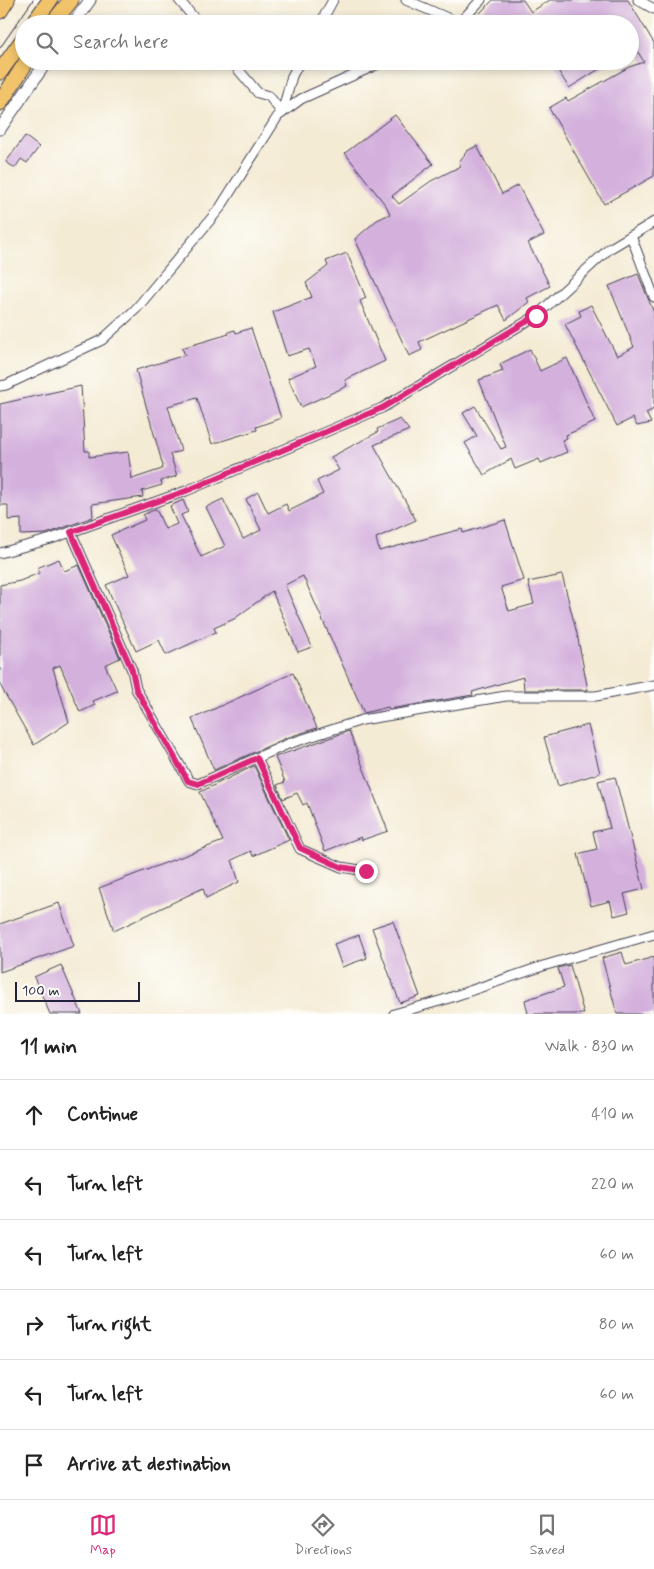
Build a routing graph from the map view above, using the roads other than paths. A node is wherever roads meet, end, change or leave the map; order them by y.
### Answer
1 (50, 0) edge
2 (71, 0) edge
3 (90, 0) edge
4 (179, 0) edge
5 (333, 0) edge
6 (406, 0) edge
7 (482, 0) edge
8 (638, 0) edge
9 (654, 9) edge
10 (40, 15) edge
11 (59, 15) edge
12 (79, 15) edge
13 (192, 15) edge
14 (325, 15) edge
15 (438, 15) edge
16 (467, 15) edge
17 (15, 51) edge
18 (22, 70) edge
19 (40, 70) edge
20 (239, 70) edge
21 (295, 70) edge
22 (365, 70) edge
23 (0, 72) edge
24 (0, 103) edge
25 (282, 113) junction
26 (0, 129) edge
27 (654, 222) edge
28 (631, 236) junction
29 (654, 297) edge
30 (0, 386) edge
31 (71, 532) junction
32 (0, 553) edge
33 (654, 685) edge
34 (257, 758) junction
35 (366, 871) dead end
36 (654, 934) edge
37 (394, 1014) edge

1 - 10 highway
2 - 11 highway
3 - 12 street
4 - 13 street
5 - 14 street
6 - 15 street
7 - 16 street
8 - 9 street
17 - 23 highway
18 - 24 highway
19 - 26 street
20 - 25 street
21 - 25 street
22 - 25 street
25 - 30 street
27 - 28 street
28 - 29 street
28 - 31 street
31 - 32 street
31 - 34 street
33 - 34 street
34 - 35 street
36 - 37 street

